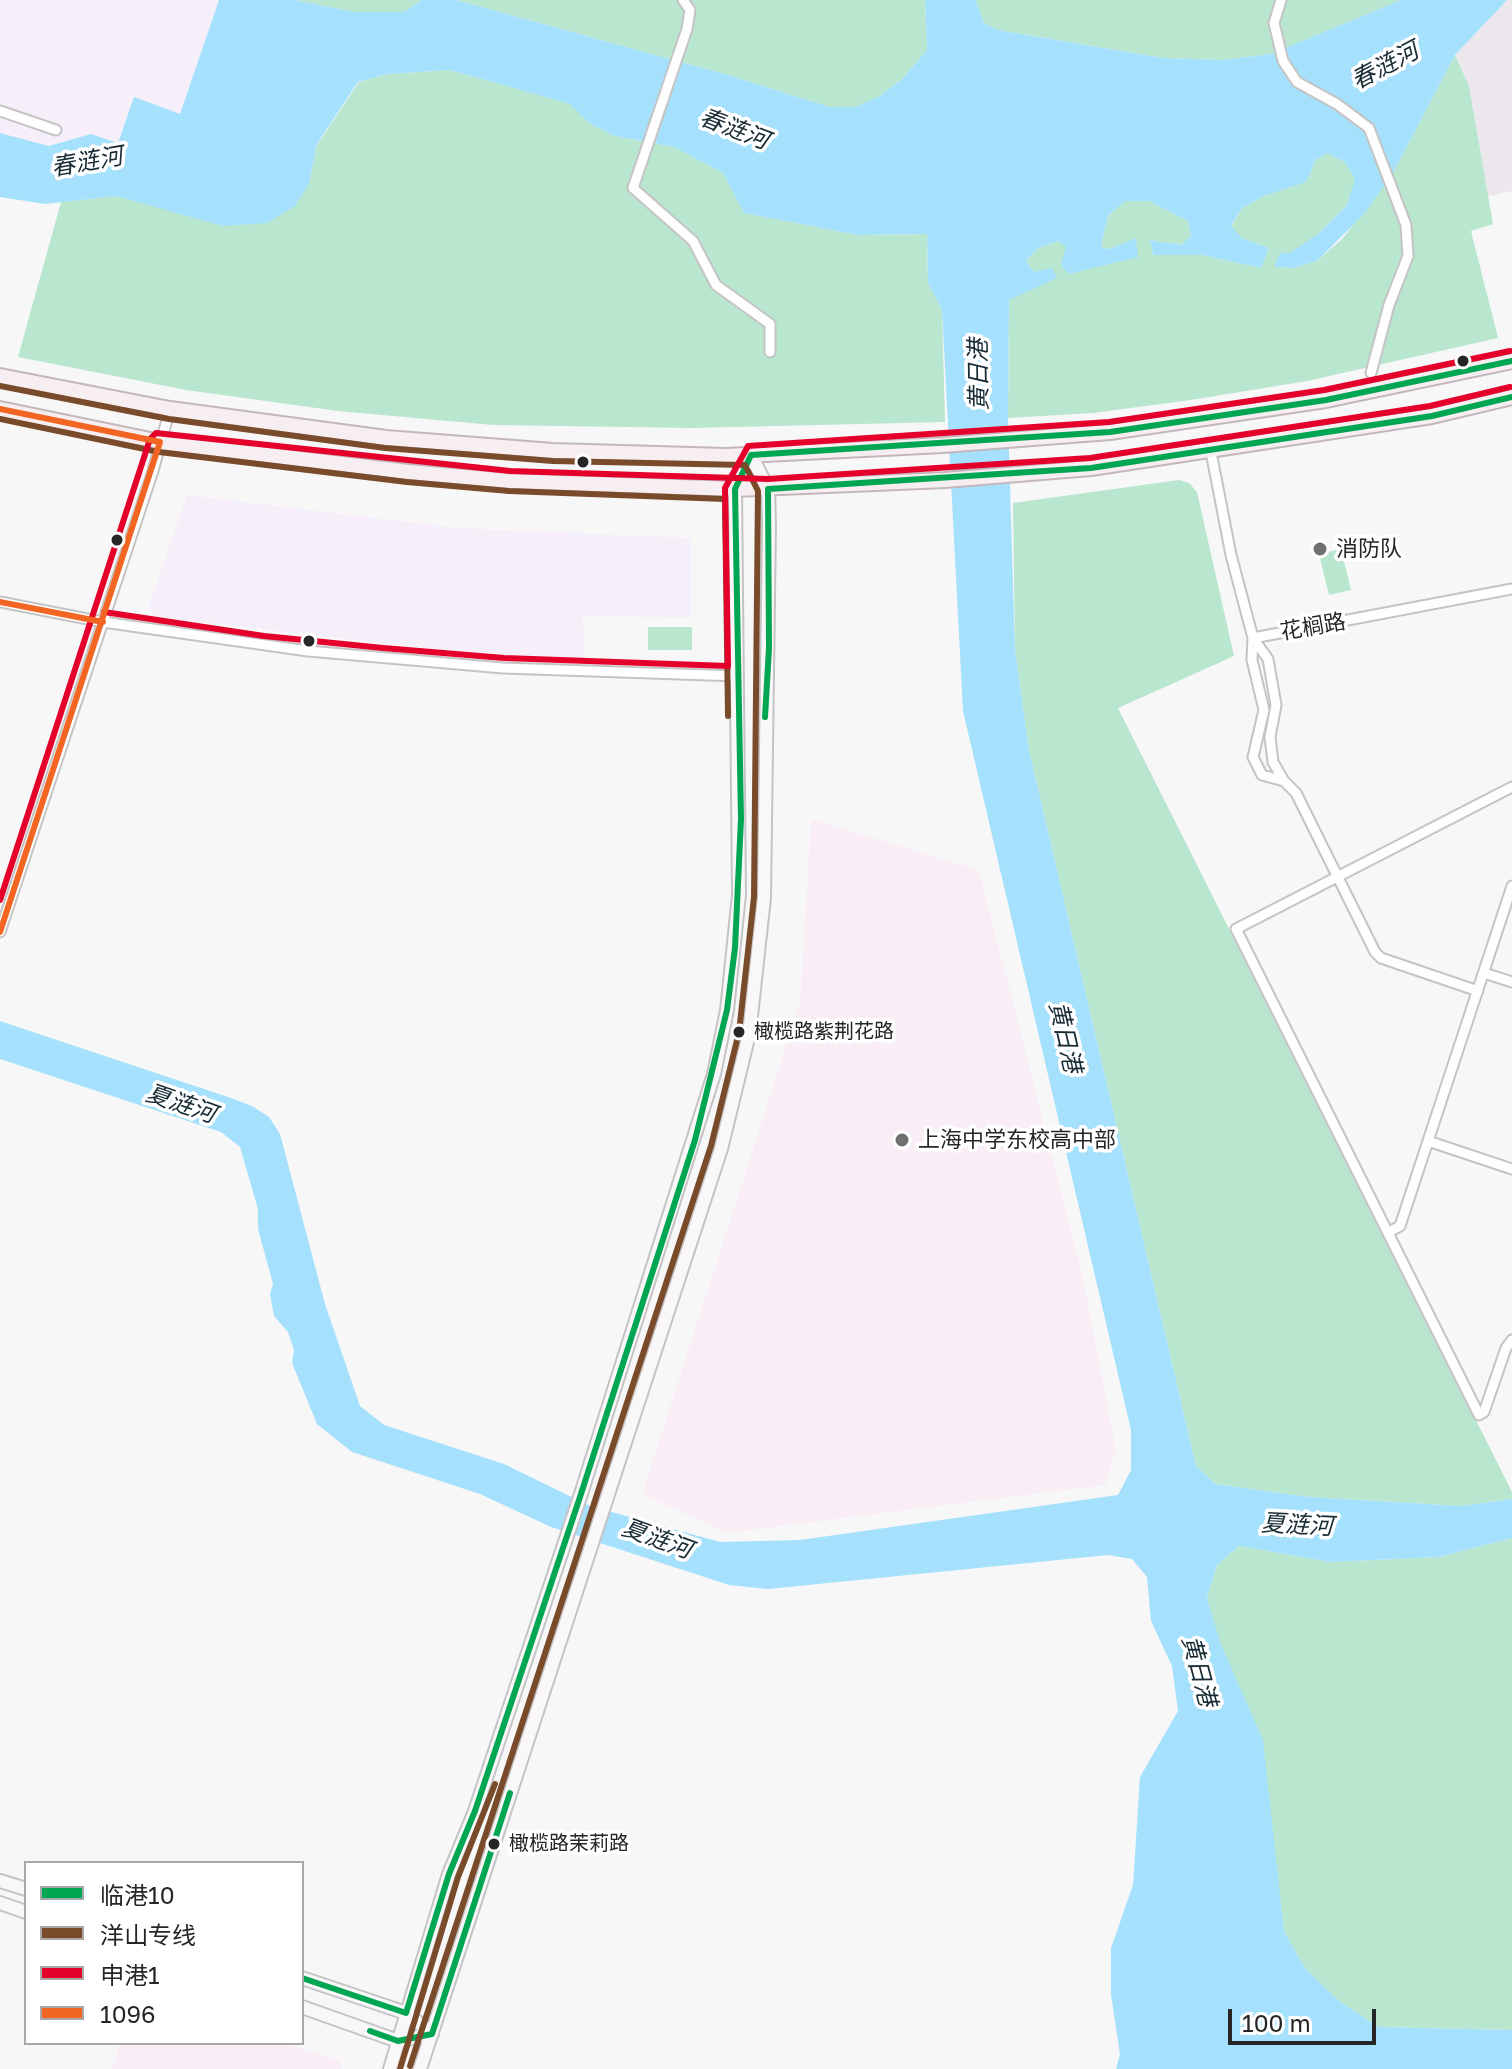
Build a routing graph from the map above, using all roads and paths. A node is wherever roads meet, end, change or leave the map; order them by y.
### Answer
1 (683, 0) edge
2 (1281, 0) edge
3 (0, 111) edge
4 (56, 130) dead end
5 (770, 352) dead end
6 (1512, 361) edge
7 (1371, 373) dead end
8 (0, 376) edge
9 (1512, 397) edge
10 (0, 409) edge
11 (170, 409) junction
12 (160, 442) junction
13 (1211, 452) junction
14 (751, 455) junction
15 (735, 489) junction
16 (768, 489) junction
17 (1512, 589) edge
18 (0, 602) edge
19 (103, 622) junction
20 (1253, 638) junction
21 (738, 676) junction
22 (1284, 781) junction
23 (1512, 787) edge
24 (1336, 877) junction
25 (1512, 886) edge
26 (0, 932) edge
27 (1484, 973) junction
28 (1512, 982) edge
29 (1478, 991) junction
30 (1428, 1141) junction
31 (1512, 1169) edge
32 (1389, 1232) junction
33 (1512, 1340) edge
34 (0, 1881) edge
35 (24, 1888) edge
36 (0, 1903) edge
37 (24, 1911) edge
38 (304, 1979) edge
39 (304, 2008) edge
40 (406, 2013) junction
41 (432, 2034) junction
42 (398, 2041) junction
43 (390, 2069) edge
44 (420, 2069) edge

1 - 5 street
2 - 7 street
3 - 4 street
6 - 14 main road
8 - 11 main road
9 - 13 main road
10 - 12 main road
11 - 12 street
11 - 14 main road
12 - 15 main road
12 - 19 street
13 - 16 main road
13 - 20 street, 花榈路
14 - 15 main road
14 - 16 main road
15 - 16 main road
15 - 21 main road
16 - 41 main road
17 - 20 street, 花榈路
18 - 19 street
19 - 21 street
19 - 26 street
20 - 22 street
20 - 22 street
21 - 40 main road
22 - 24 street
23 - 24 street
24 - 29 street
24 - 32 street
25 - 27 street
27 - 28 street
27 - 29 street
29 - 30 street
30 - 31 street
30 - 32 street
32 - 33 street
34 - 35 main road
36 - 37 main road
38 - 40 main road
39 - 42 main road
40 - 41 main road
40 - 42 main road
41 - 42 main road
41 - 44 main road
42 - 43 main road

